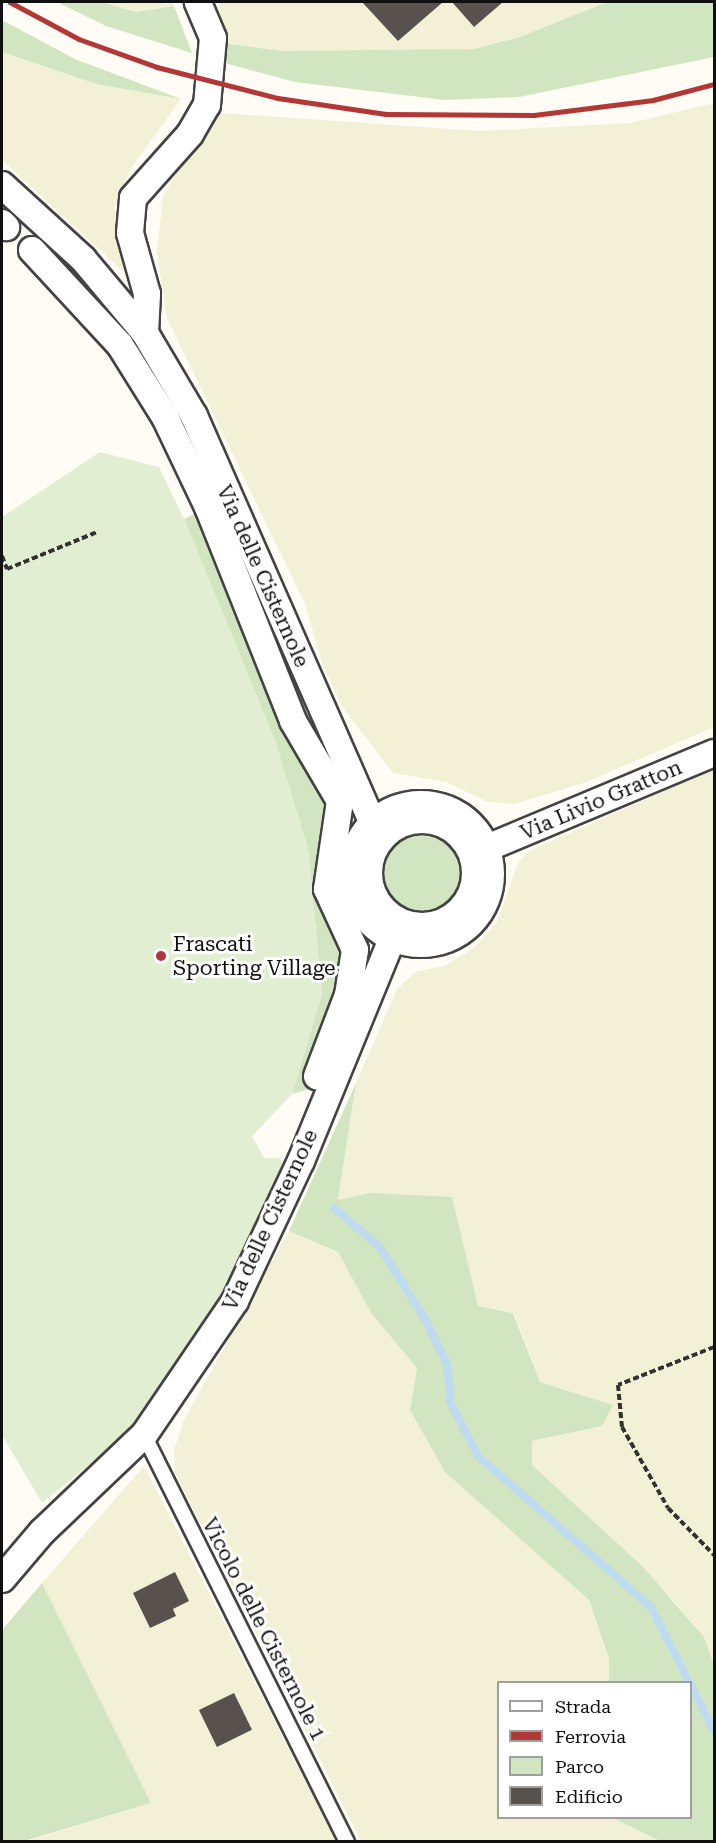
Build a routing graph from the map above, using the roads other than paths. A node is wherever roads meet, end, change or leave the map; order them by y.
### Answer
1 (198, 2) edge
2 (2, 185) edge
3 (32, 250) dead end
4 (145, 333) junction
5 (714, 753) edge
6 (376, 832) junction
7 (487, 848) junction
8 (393, 938) junction
9 (317, 1076) dead end
10 (144, 1435) junction
11 (2, 1579) edge
12 (347, 1842) edge

1 - 4 street
2 - 4 street, Via delle Cisternole
3 - 9 street
4 - 6 street, Via delle Cisternole
5 - 7 street, Via Livio Gratton
6 - 6 street
6 - 7 street
6 - 8 street
7 - 8 street
8 - 10 street, Via delle Cisternole
10 - 11 street, Via delle Cisternole
10 - 12 lane, Vicolo delle Cisternole 1

